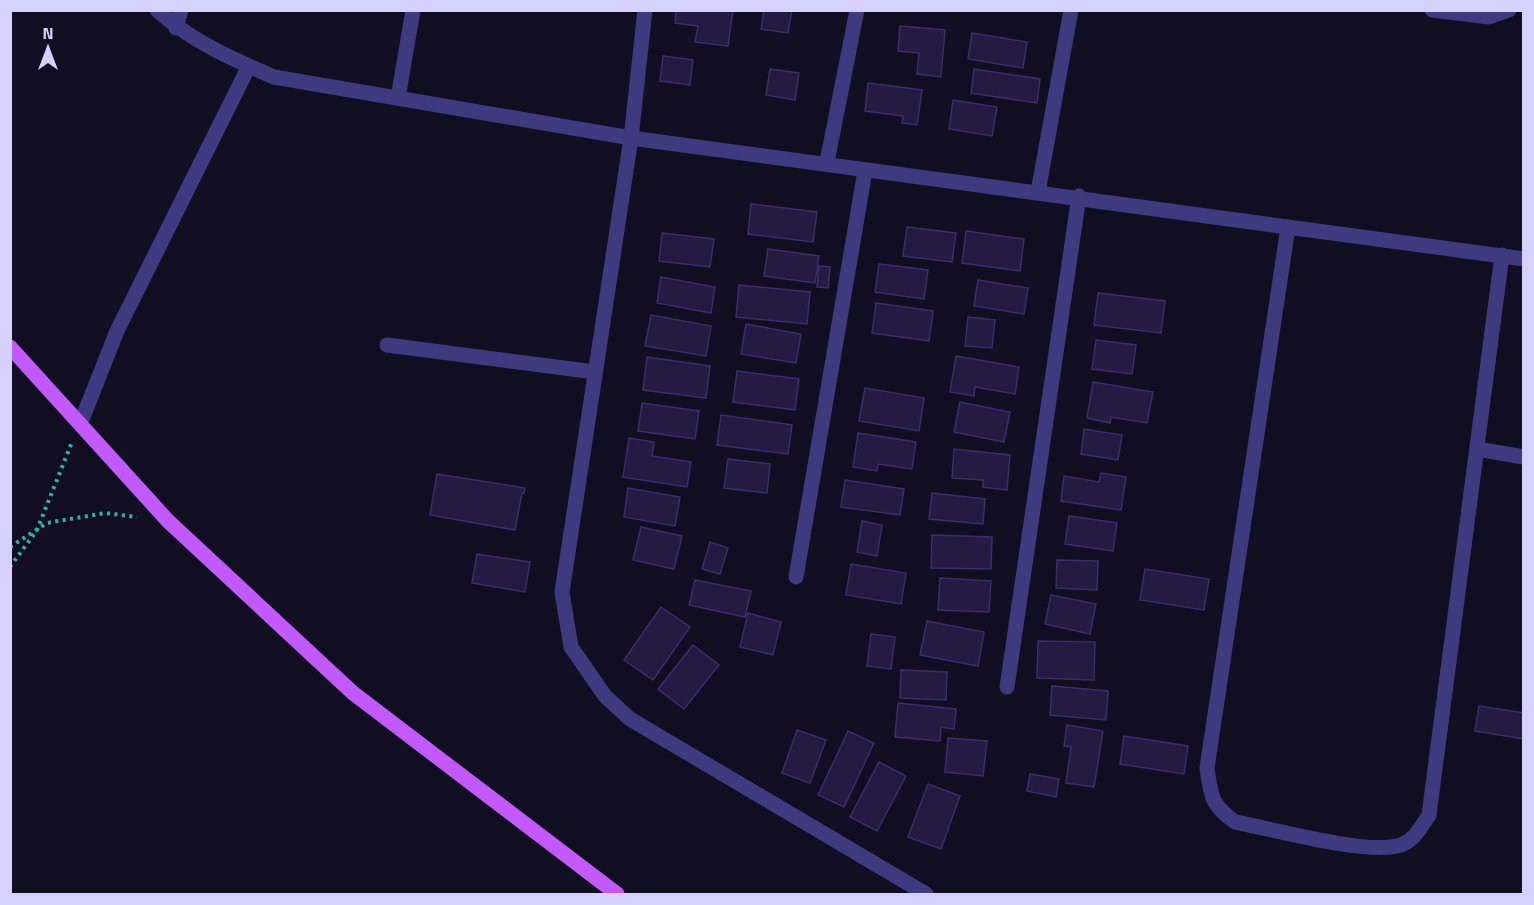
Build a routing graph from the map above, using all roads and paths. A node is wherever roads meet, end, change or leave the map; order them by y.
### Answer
1 (157, 10) edge
2 (181, 10) edge
3 (413, 10) edge
4 (645, 10) edge
5 (857, 10) edge
6 (1071, 10) edge
7 (1432, 10) edge
8 (1509, 10) edge
9 (176, 28) junction
10 (249, 66) junction
11 (398, 98) junction
12 (631, 138) junction
13 (827, 162) junction
14 (865, 171) junction
15 (1038, 192) junction
16 (1079, 196) junction
17 (1288, 227) junction
18 (1502, 255) junction
19 (1524, 258) edge
20 (387, 345) dead end
21 (10, 347) edge
22 (595, 372) junction
23 (81, 422) junction
24 (1477, 449) junction
25 (1524, 457) edge
26 (168, 521) junction
27 (37, 530) junction
28 (10, 547) edge
29 (10, 567) edge
30 (796, 577) dead end
31 (1007, 687) dead end
32 (617, 894) edge
33 (926, 894) edge

1 - 9 street
2 - 9 street
3 - 11 street
4 - 12 street
5 - 13 street
6 - 15 street
7 - 8 street
9 - 10 street
10 - 11 street
10 - 23 street
11 - 12 street
12 - 13 street
12 - 22 street
13 - 14 street
14 - 15 street
14 - 30 street
15 - 16 street
16 - 17 street
16 - 31 street
17 - 18 street
17 - 24 street
18 - 19 street
18 - 24 street
20 - 22 street
21 - 23 main road
22 - 33 street
23 - 26 main road
23 - 27 path
24 - 25 street
26 - 27 path
26 - 32 main road
27 - 28 path
27 - 29 path

